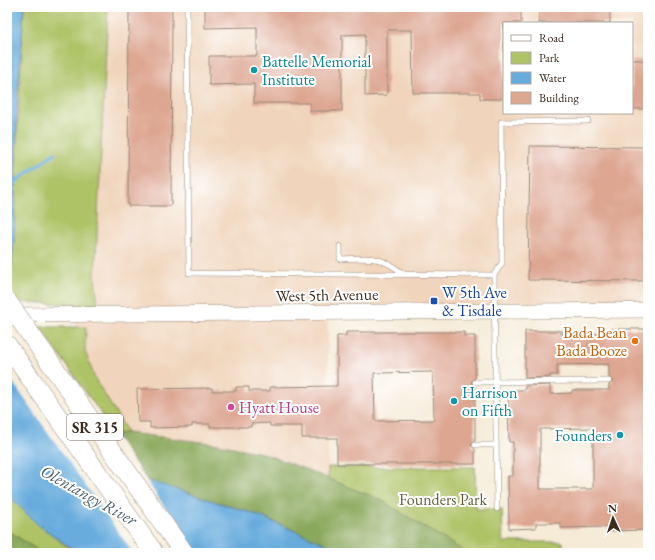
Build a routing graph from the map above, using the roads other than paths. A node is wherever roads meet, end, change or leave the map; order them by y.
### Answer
1 (188, 7) edge
2 (588, 121) dead end
3 (340, 246) dead end
4 (404, 274) junction
5 (494, 275) junction
6 (7, 301) edge
7 (648, 310) edge
8 (495, 311) junction
9 (7, 315) edge
10 (7, 345) edge
11 (609, 381) dead end
12 (475, 382) dead end
13 (496, 382) junction
14 (475, 445) dead end
15 (496, 445) junction
16 (497, 509) dead end
17 (154, 553) edge
18 (184, 553) edge

1 - 4 lane
2 - 5 lane
3 - 4 lane
4 - 5 lane
5 - 8 lane
6 - 18 highway, SR 315, bridge
7 - 8 main road, West 5th Avenue
8 - 9 main road, West 5th Avenue
8 - 13 lane
10 - 17 highway, SR 315
11 - 13 lane
12 - 13 lane
13 - 15 lane
14 - 15 lane
15 - 16 lane

